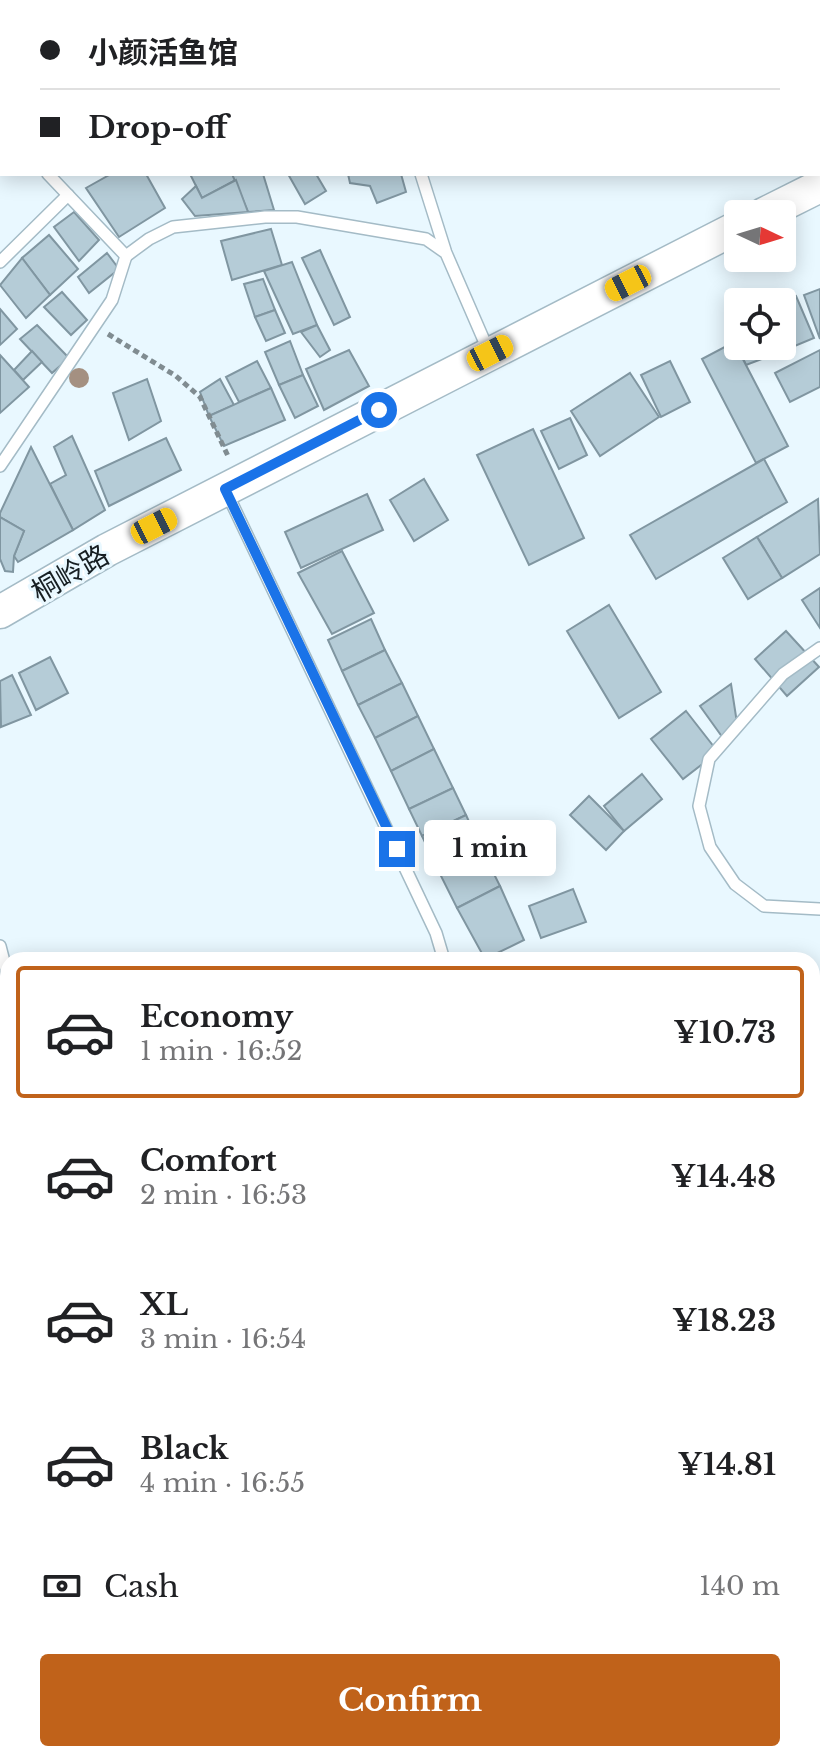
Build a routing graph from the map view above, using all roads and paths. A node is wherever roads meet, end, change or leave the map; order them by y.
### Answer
1 (50, 176) edge
2 (422, 176) edge
3 (820, 186) edge
4 (68, 195) junction
5 (792, 200) edge
6 (724, 234) edge
7 (446, 253) junction
8 (126, 256) junction
9 (0, 262) edge
10 (95, 327) junction
11 (490, 353) junction
12 (0, 466) edge
13 (233, 485) junction
14 (2, 606) edge
15 (820, 648) edge
16 (820, 909) edge
17 (442, 952) edge

1 - 4 lane
2 - 7 lane
3 - 5 main road
4 - 8 lane
4 - 9 lane
6 - 11 main road, 桐岭路
7 - 8 lane
7 - 11 lane
8 - 10 lane
10 - 12 lane
10 - 13 path
11 - 13 main road, 桐岭路
13 - 14 main road, 桐岭路
13 - 17 lane
15 - 16 lane

